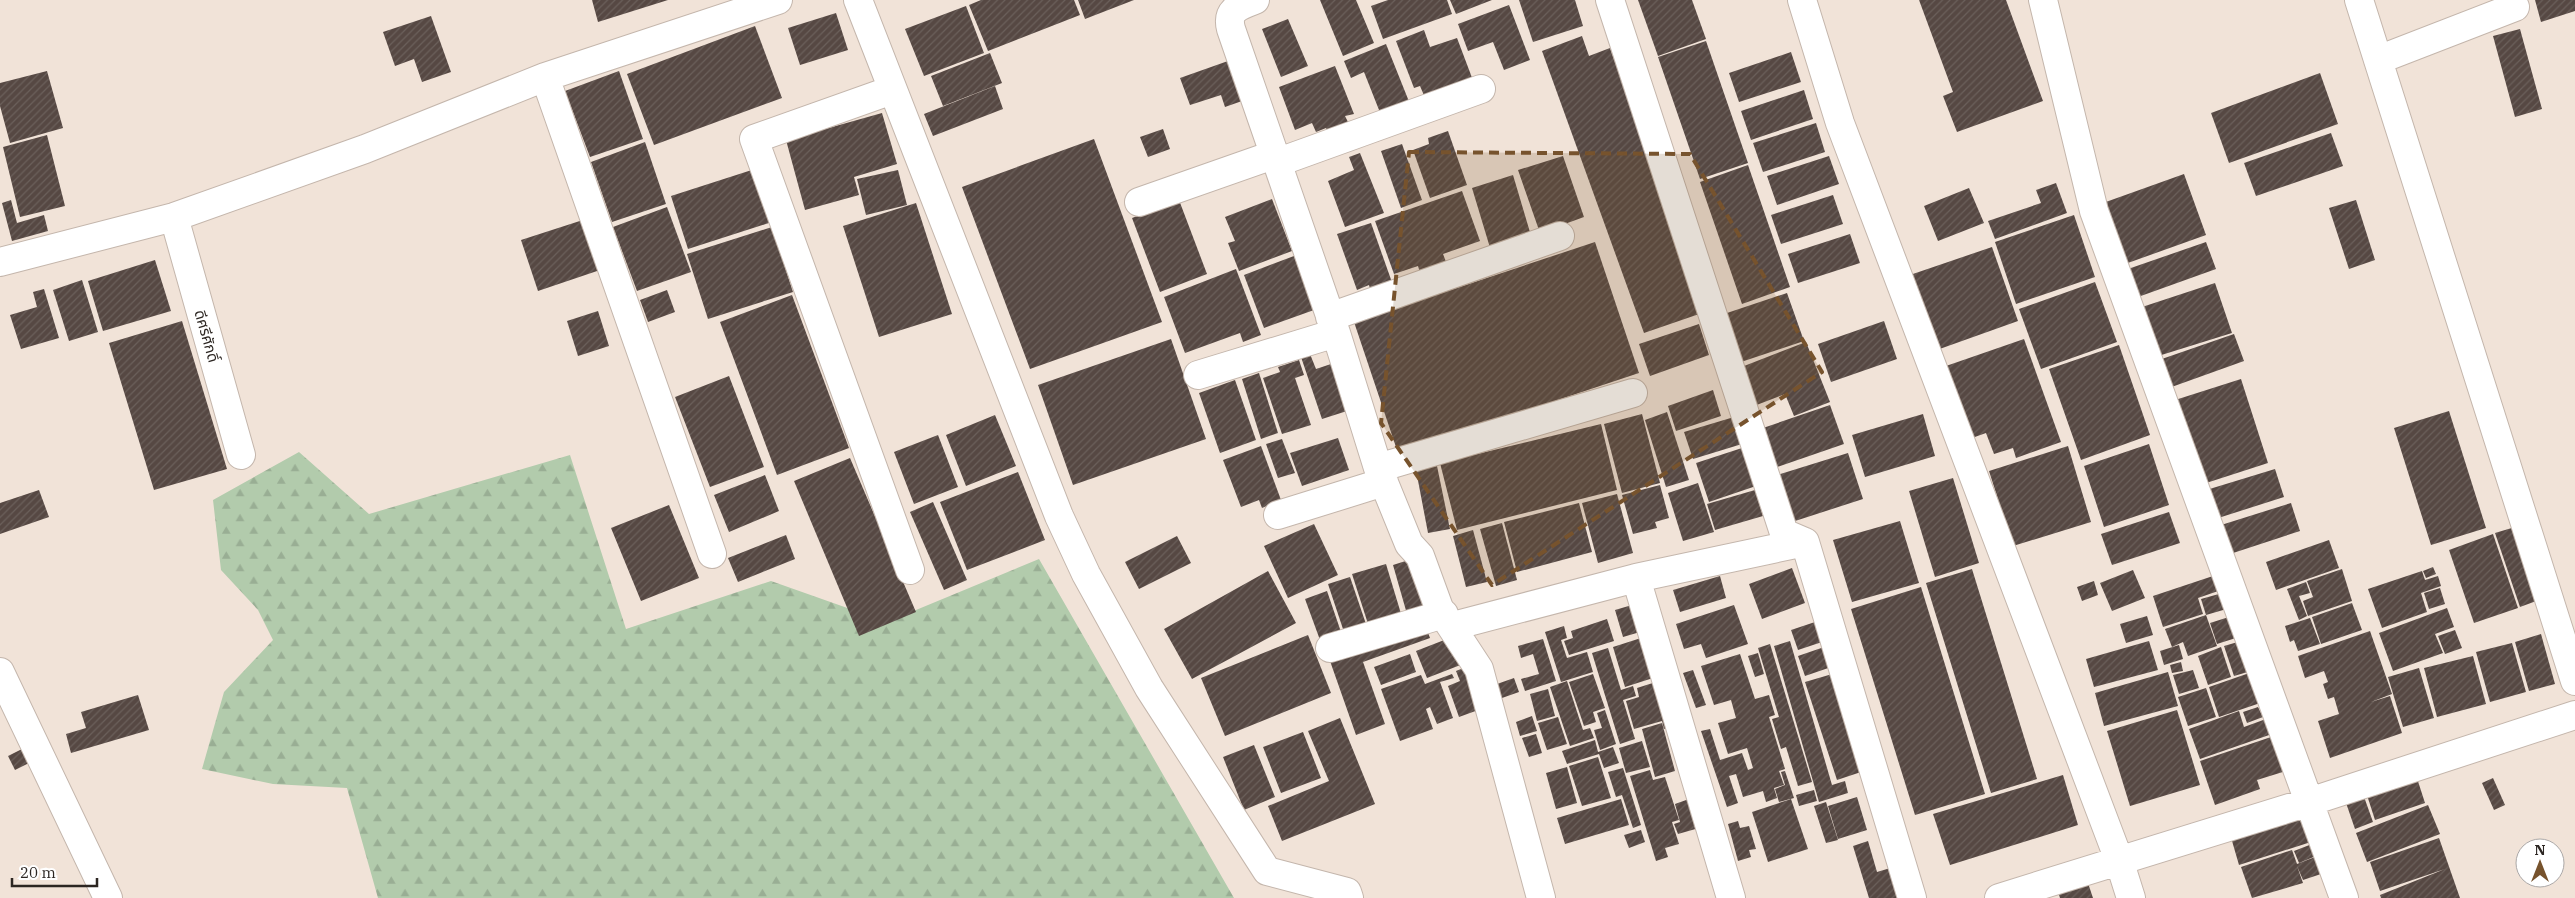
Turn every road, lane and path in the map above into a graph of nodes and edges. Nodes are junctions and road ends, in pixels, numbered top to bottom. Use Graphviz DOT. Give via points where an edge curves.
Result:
graph roads {
  1 [pos="778,0"];
  2 [pos="858,0"];
  3 [pos="1255,0"];
  4 [pos="1610,0"];
  5 [pos="1802,0"];
  6 [pos="2043,0"];
  7 [pos="2359,0"];
  8 [pos="2515,7"];
  9 [pos="2378,60"];
  10 [pos="545,77"];
  11 [pos="1481,89"];
  12 [pos="892,90"];
  13 [pos="1274,159"];
  14 [pos="1139,202"];
  15 [pos="174,217"];
  16 [pos="1560,236"];
  17 [pos="0,262"];
  18 [pos="1333,325"];
  19 [pos="1198,374"];
  20 [pos="1633,393"];
  21 [pos="241,455"];
  22 [pos="1381,475"];
  23 [pos="1278,515"];
  24 [pos="1804,542"];
  25 [pos="712,554"];
  26 [pos="910,570"];
  27 [pos="1636,578"];
  28 [pos="1448,620"];
  29 [pos="1330,648"];
  30 [pos="2575,681"];
  31 [pos="3,686"];
  32 [pos="2575,715"];
  33 [pos="2309,802"];
  34 [pos="2120,860"];
  35 [pos="108,898"];
  36 [pos="1349,898"];
  37 [pos="1541,898"];
  38 [pos="1731,898"];
  39 [pos="1912,898"];
  40 [pos="1999,898"];
  41 [pos="2131,898"];
  42 [pos="2344,898"];
  1 -- 10 [label="street"];
  2 -- 12 [label="street"];
  3 -- 13 [label="street" via="1234,9 1229,22"];
  4 -- 24 [label="street" via="1784,533"];
  5 -- 34 [label="street" via="1840,123"];
  6 -- 33 [label="street" via="2094,211"];
  7 -- 9 [label="street"];
  8 -- 9 [label="street"];
  9 -- 30 [label="street"];
  10 -- 15 [label="street" via="365,148"];
  10 -- 25 [label="street"];
  11 -- 13 [label="street"];
  12 -- 26 [label="street" via="754,139"];
  12 -- 36 [label="street" via="1059,516 1086,574 1148,688 1267,871 1347,892"];
  13 -- 14 [label="street"];
  13 -- 18 [label="street"];
  15 -- 17 [label="street"];
  15 -- 21 [label="street, ดีศรีศักดิ์"];
  16 -- 18 [label="street"];
  18 -- 19 [label="street"];
  18 -- 22 [label="street"];
  20 -- 22 [label="street"];
  22 -- 23 [label="street"];
  22 -- 28 [label="street" via="1409,544 1420,556 1439,608"];
  24 -- 27 [label="street"];
  24 -- 39 [label="street"];
  27 -- 28 [label="street"];
  27 -- 38 [label="street"];
  28 -- 29 [label="street"];
  28 -- 37 [label="street" via="1479,669"];
  31 -- 35 [label="street"];
  32 -- 33 [label="street"];
  33 -- 34 [label="street"];
  33 -- 42 [label="street"];
  34 -- 40 [label="street"];
  34 -- 41 [label="street"];
}
